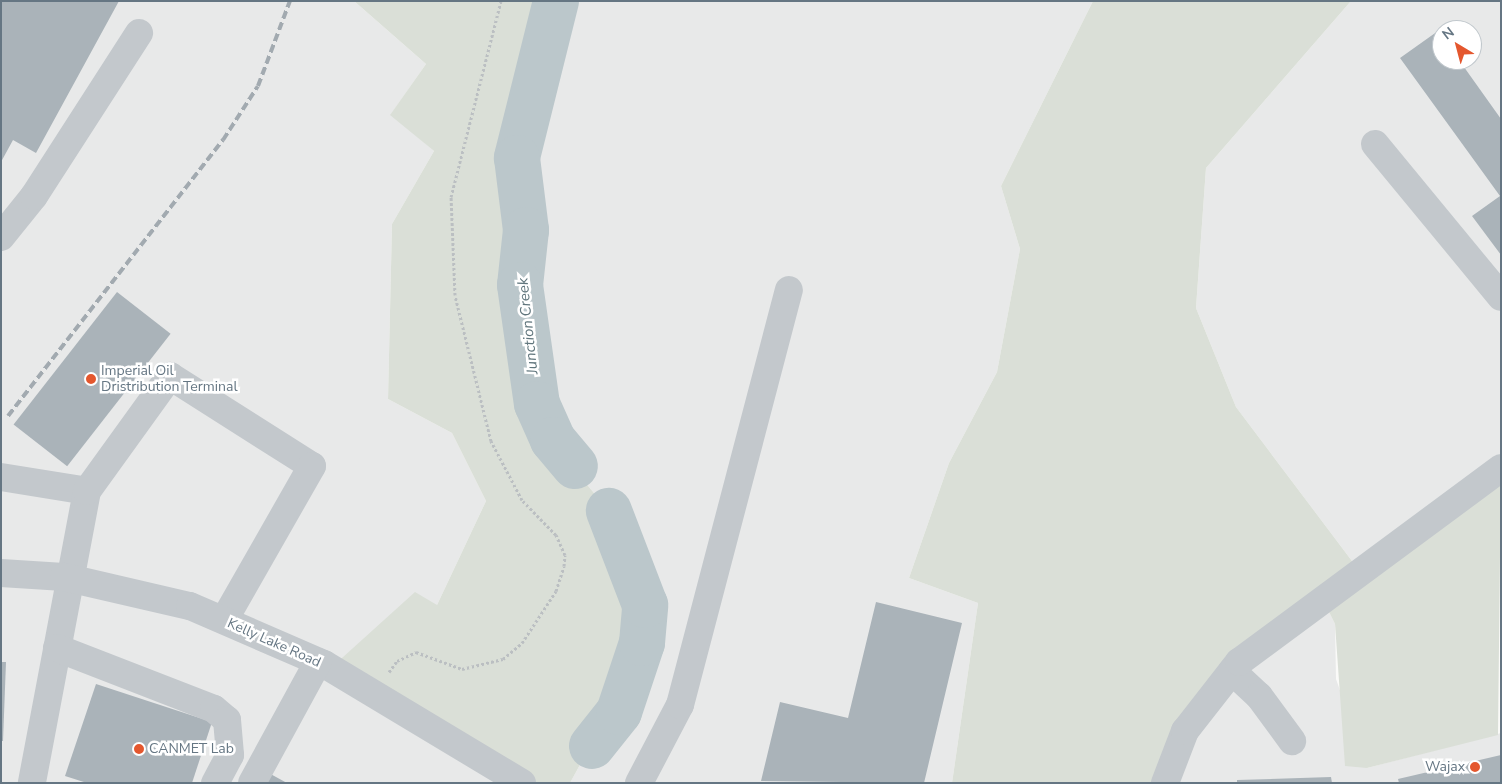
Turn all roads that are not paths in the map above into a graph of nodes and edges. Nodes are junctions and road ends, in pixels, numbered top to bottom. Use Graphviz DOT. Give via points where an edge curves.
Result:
graph roads {
  1 [pos="140,33"];
  2 [pos="1375,144"];
  3 [pos="1,237"];
  4 [pos="790,290"];
  5 [pos="1501,297"];
  6 [pos="1501,468"];
  7 [pos="1,477"];
  8 [pos="87,491"];
  9 [pos="1,573"];
  10 [pos="74,578"];
  11 [pos="224,620"];
  12 [pos="57,648"];
  13 [pos="318,662"];
  14 [pos="1232,671"];
  15 [pos="1292,742"];
  16 [pos="513,778"];
  17 [pos="650,779"];
  18 [pos="32,783"];
  19 [pos="214,783"];
  20 [pos="252,783"];
  21 [pos="1165,783"];
  1 -- 3 [label="street" via="34,196"];
  2 -- 5 [label="street"];
  4 -- 17 [label="street" via="680,704"];
  6 -- 14 [label="street" via="1276,631"];
  7 -- 8 [label="street"];
  8 -- 10 [label="street"];
  8 -- 11 [label="street" via="170,376 312,466"];
  9 -- 10 [label="street, Kelly Lake Road"];
  10 -- 11 [label="street, Kelly Lake Road" via="125,587"];
  10 -- 12 [label="street"];
  11 -- 13 [label="street, Kelly Lake Road"];
  12 -- 18 [label="street"];
  12 -- 19 [label="street" via="214,709 227,720 230,755"];
  13 -- 16 [label="street, Kelly Lake Road"];
  13 -- 20 [label="street"];
  14 -- 15 [label="street" via="1259,696"];
  14 -- 21 [label="street" via="1185,730"];
}
